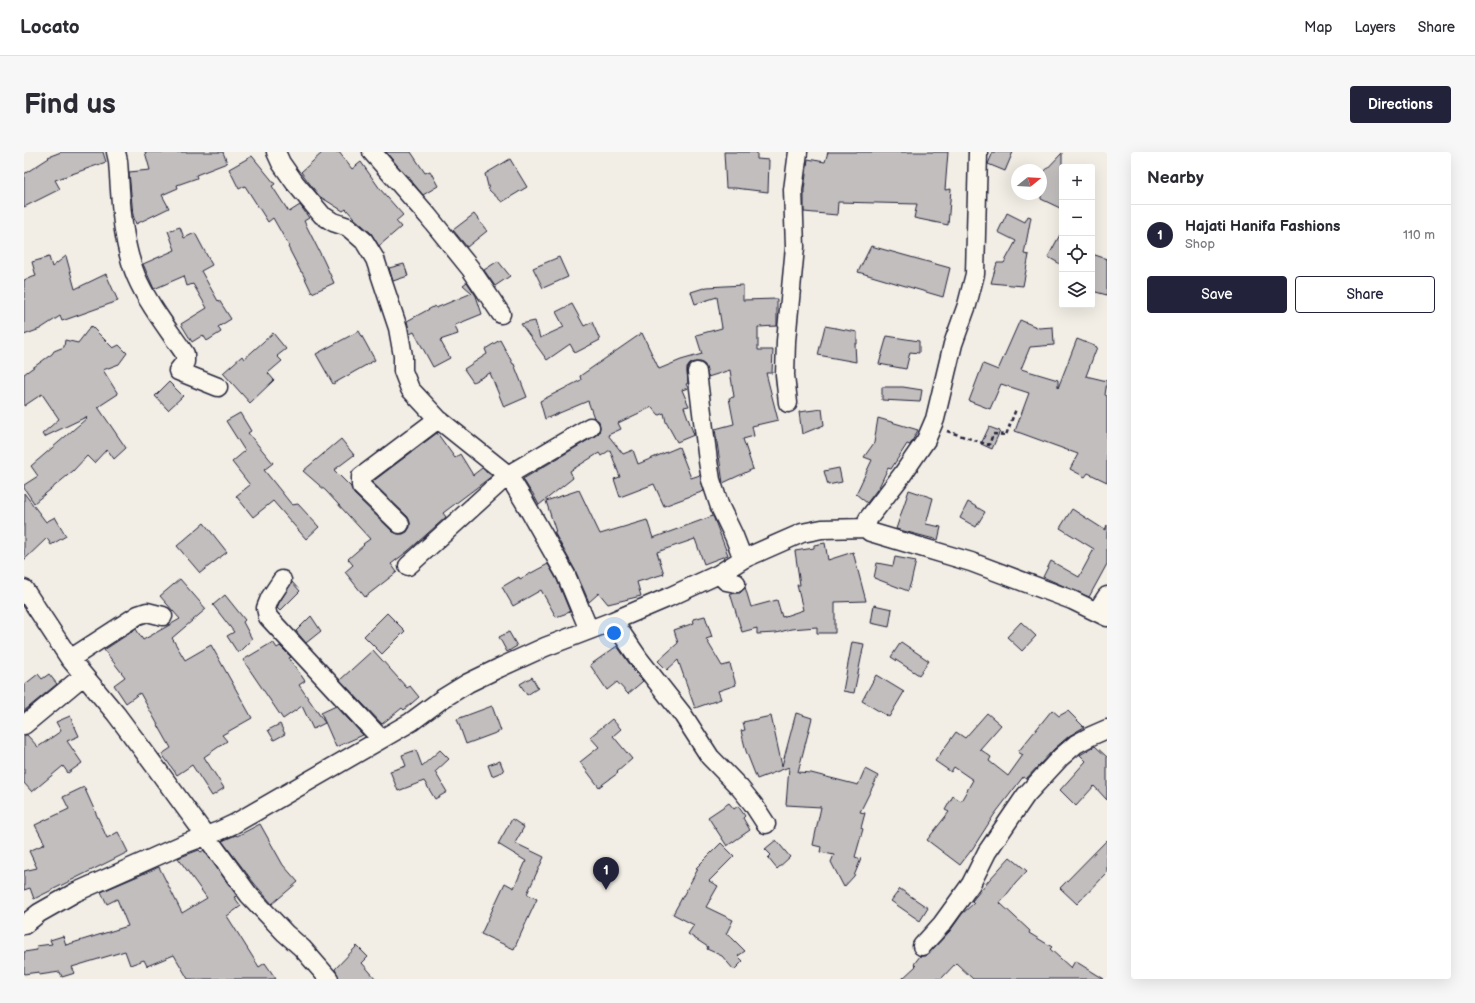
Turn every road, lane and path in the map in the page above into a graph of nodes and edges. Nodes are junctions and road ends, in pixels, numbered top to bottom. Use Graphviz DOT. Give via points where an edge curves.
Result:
graph roads {
  1 [pos="116,152"];
  2 [pos="276,152"];
  3 [pos="372,152"];
  4 [pos="798,152"];
  5 [pos="978,152"];
  6 [pos="501,314"];
  7 [pos="698,372"];
  8 [pos="218,387"];
  9 [pos="788,403"];
  10 [pos="1016,409"];
  11 [pos="438,419"];
  12 [pos="932,426"];
  13 [pos="590,428"];
  14 [pos="508,475"];
  15 [pos="400,524"];
  16 [pos="866,528"];
  17 [pos="743,559"];
  18 [pos="408,566"];
  19 [pos="719,574"];
  20 [pos="282,580"];
  21 [pos="736,583"];
  22 [pos="24,589"];
  23 [pos="1107,596"];
  24 [pos="1102,614"];
  25 [pos="163,616"];
  26 [pos="613,621"];
  27 [pos="589,630"];
  28 [pos="70,659"];
  29 [pos="83,676"];
  30 [pos="24,725"];
  31 [pos="1107,729"];
  32 [pos="381,740"];
  33 [pos="766,824"];
  34 [pos="206,835"];
  35 [pos="24,925"];
  36 [pos="922,946"];
  37 [pos="329,979"];
  1 -- 8 [label="street" via="125,234 136,276 146,296 185,354 185,362 178,371"];
  2 -- 11 [label="street" via="295,183 322,215 348,227 364,241 375,259 398,328 403,371 410,389"];
  3 -- 6 [label="street" via="470,268"];
  4 -- 9 [label="street" via="793,190 795,247 786,341 785,375"];
  5 -- 12 [label="street" via="975,274 953,344"];
  7 -- 17 [label="street" via="711,480"];
  10 -- 12 [label="path" via="1006,435 993,434 989,445"];
  11 -- 14 [label="street"];
  11 -- 15 [label="street" via="361,477 361,486"];
  12 -- 16 [label="street" via="926,440 902,475 868,519"];
  13 -- 14 [label="street"];
  14 -- 18 [label="street"];
  14 -- 27 [label="street" via="566,575"];
  16 -- 17 [label="street" via="822,529 802,533"];
  16 -- 24 [label="street" via="870,532 970,562 1072,600"];
  17 -- 19 [label="street"];
  19 -- 21 [label="street" via="726,580"];
  19 -- 26 [label="street"];
  20 -- 32 [label="street" via="266,608 268,617"];
  22 -- 28 [label="street"];
  23 -- 24 [label="street"];
  25 -- 28 [label="street" via="147,612 138,615"];
  26 -- 27 [label="street"];
  26 -- 33 [label="street" via="683,715 710,757 740,788"];
  27 -- 32 [label="street" via="545,647 468,684"];
  28 -- 29 [label="street"];
  29 -- 30 [label="street"];
  29 -- 34 [label="street" via="120,720"];
  31 -- 36 [label="street" via="1076,744 1026,795 987,852 970,884 942,924"];
  32 -- 34 [label="street" via="234,824"];
  34 -- 35 [label="street" via="76,892"];
  34 -- 37 [label="street" via="249,895"];
}
